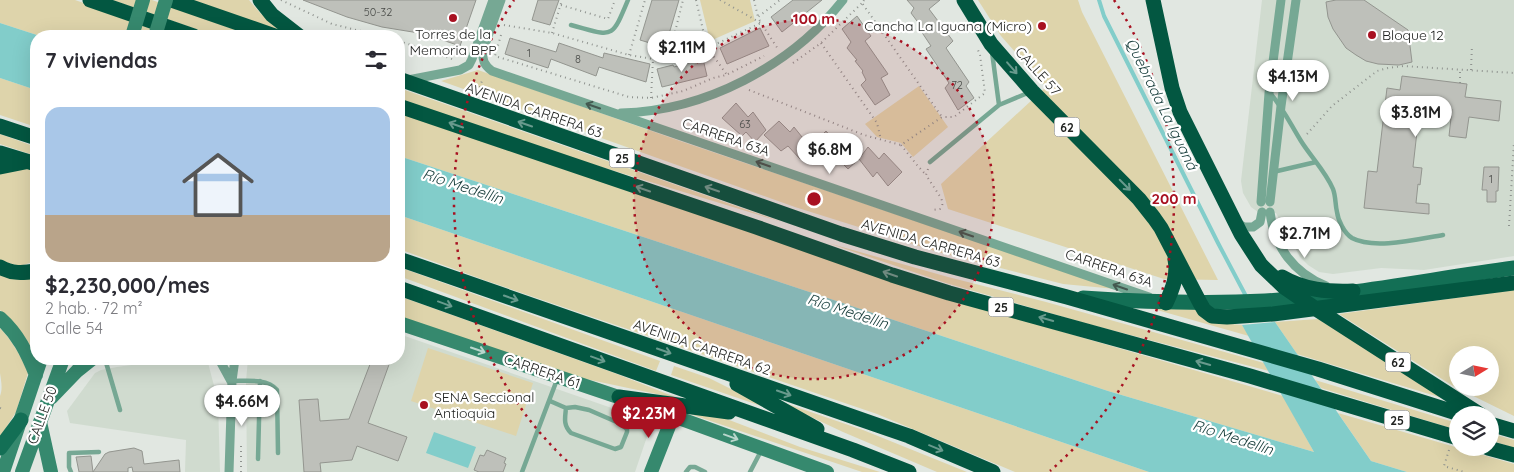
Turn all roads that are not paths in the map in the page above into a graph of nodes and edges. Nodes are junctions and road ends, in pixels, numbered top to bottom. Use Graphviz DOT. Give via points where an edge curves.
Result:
graph roads {
  1 [pos="90,0"];
  2 [pos="143,0"];
  3 [pos="166,0"];
  4 [pos="171,0"];
  5 [pos="260,0"];
  6 [pos="493,0"];
  7 [pos="500,0"];
  8 [pos="628,0"];
  9 [pos="843,0"];
  10 [pos="964,0"];
  11 [pos="1154,0"];
  12 [pos="1280,0"];
  13 [pos="1296,0"];
  14 [pos="571,25"];
  15 [pos="134,30"];
  16 [pos="157,30"];
  17 [pos="177,30"];
  18 [pos="258,30"];
  19 [pos="291,30"];
  20 [pos="991,44"];
  21 [pos="405,79"];
  22 [pos="405,81"];
  23 [pos="1032,91"];
  24 [pos="1269,92"];
  25 [pos="999,105"];
  26 [pos="1281,106"];
  27 [pos="405,108"];
  28 [pos="614,113"];
  29 [pos="0,126"];
  30 [pos="30,136"];
  31 [pos="0,153"];
  32 [pos="30,162"];
  33 [pos="930,162"];
  34 [pos="1316,162"];
  35 [pos="30,163"];
  36 [pos="0,167"];
  37 [pos="1273,172"];
  38 [pos="1234,220"];
  39 [pos="756,227"];
  40 [pos="841,234"];
  41 [pos="1442,235"];
  42 [pos="1173,250"];
  43 [pos="405,261"];
  44 [pos="1262,265"];
  45 [pos="0,267"];
  46 [pos="1514,268"];
  47 [pos="30,272"];
  48 [pos="1514,283"];
  49 [pos="405,290"];
  50 [pos="1353,291"];
  51 [pos="1067,297"];
  52 [pos="1299,298"];
  53 [pos="1166,303"];
  54 [pos="1200,303"];
  55 [pos="1270,307"];
  56 [pos="1316,309"];
  57 [pos="0,318"];
  58 [pos="405,325"];
  59 [pos="30,361"];
  60 [pos="32,365"];
  61 [pos="39,365"];
  62 [pos="61,365"];
  63 [pos="84,365"];
  64 [pos="107,365"];
  65 [pos="223,365"];
  66 [pos="234,365"];
  67 [pos="704,365"];
  68 [pos="36,375"];
  69 [pos="558,377"];
  70 [pos="232,381"];
  71 [pos="260,381"];
  72 [pos="619,397"];
  73 [pos="550,401"];
  74 [pos="47,402"];
  75 [pos="1467,406"];
  76 [pos="566,408"];
  77 [pos="120,410"];
  78 [pos="1449,411"];
  79 [pos="673,416"];
  80 [pos="759,416"];
  81 [pos="21,420"];
  82 [pos="40,422"];
  83 [pos="1449,440"];
  84 [pos="0,448"];
  85 [pos="762,449"];
  86 [pos="853,450"];
  87 [pos="1499,451"];
  88 [pos="99,452"];
  89 [pos="278,452"];
  90 [pos="1514,455"];
  91 [pos="258,459"];
  92 [pos="3,472"];
  93 [pos="22,472"];
  94 [pos="51,472"];
  95 [pos="71,472"];
  96 [pos="229,472"];
  97 [pos="522,472"];
  98 [pos="651,472"];
  99 [pos="686,472"];
  100 [pos="705,472"];
  101 [pos="750,472"];
  102 [pos="827,472"];
  103 [pos="909,472"];
  104 [pos="993,472"];
  1 -- 17 [label="highway"];
  2 -- 15 [label="street, bridge"];
  3 -- 16 [label="street, bridge"];
  4 -- 18 [label="highway"];
  5 -- 19 [label="highway" via="272,15"];
  6 -- 21 [label="street" via="469,65 460,70"];
  28 -- 7 [label="street, CARRERA 63A, one-way" via="488,68 483,63 483,50"];
  8 -- 14 [label="lane" via="611,32 604,34"];
  9 -- 28 [label="street" via="788,54 722,91 680,105"];
  10 -- 20 [label="highway, CALLE 57 / 62"];
  11 -- 38 [label="highway, 62" via="1175,100"];
  12 -- 24 [label="street"];
  13 -- 26 [label="street"];
  20 -- 23 [label="highway, CALLE 57 / 62, one-way"];
  20 -- 25 [label="lane"];
  40 -- 22 [label="highway, AVENIDA CARRERA 63 / 25, one-way"];
  23 -- 25 [label="lane"];
  23 -- 42 [label="highway, CALLE 57 / 62, one-way" via="1147,208"];
  24 -- 26 [label="lane"];
  24 -- 37 [label="street" via="1266,202"];
  25 -- 33 [label="lane"];
  26 -- 34 [label="lane"];
  26 -- 37 [label="street"];
  39 -- 27 [label="highway, 25, one-way"];
  53 -- 28 [label="street, CARRERA 63A, one-way"];
  29 -- 30 [label="highway"];
  31 -- 32 [label="highway"];
  34 -- 37 [label="lane"];
  34 -- 41 [label="lane" via="1332,187 1336,211 1350,237 1378,244"];
  35 -- 36 [label="highway"];
  38 -- 44 [label="highway, 62"];
  38 -- 50 [label="street" via="1244,227 1253,227 1266,212 1277,240 1300,271 1327,287"];
  39 -- 40 [label="highway"];
  83 -- 39 [label="highway, 25, one-way" via="1250,376 911,281"];
  40 -- 51 [label="highway, AVENIDA CARRERA 63 / 25"];
  42 -- 53 [label="highway" via="1176,276"];
  42 -- 54 [label="highway, CALLE 57 / 62"];
  43 -- 67 [label="highway, AVENIDA CARRERA 62, one-way"];
  44 -- 50 [label="highway" via="1298,285 1334,292"];
  44 -- 52 [label="highway, 62"];
  45 -- 47 [label="highway" via="7,271"];
  46 -- 50 [label="main road"];
  48 -- 56 [label="highway"];
  49 -- 80 [label="highway, one-way"];
  50 -- 52 [label="main road"];
  51 -- 53 [label="main road"];
  51 -- 78 [label="highway, AVENIDA CARRERA 63 / 25" via="1318,369"];
  52 -- 55 [label="main road"];
  52 -- 56 [label="highway, 62"];
  53 -- 54 [label="main road"];
  54 -- 55 [label="highway, 62" via="1212,316 1226,310"];
  55 -- 56 [label="highway, 62"];
  56 -- 75 [label="highway, 62"];
  57 -- 59 [label="street" via="24,347"];
  58 -- 69 [label="street, CARRERA 61, one-way"];
  60 -- 68 [label="street"];
  61 -- 68 [label="street, CALLE 50"];
  62 -- 74 [label="street, CALLE 50"];
  63 -- 74 [label="street"];
  64 -- 77 [label="lane"];
  65 -- 70 [label="street"];
  66 -- 70 [label="street"];
  67 -- 86 [label="highway"];
  67 -- 104 [label="highway, AVENIDA CARRERA 62, one-way" via="909,436"];
  68 -- 81 [label="street, CALLE 50"];
  69 -- 72 [label="street, CARRERA 61"];
  69 -- 73 [label="lane"];
  70 -- 71 [label="lane"];
  70 -- 96 [label="street"];
  71 -- 89 [label="lane" via="277,390"];
  71 -- 91 [label="lane"];
  72 -- 79 [label="street, CARRERA 61"];
  72 -- 80 [label="highway"];
  73 -- 76 [label="lane"];
  73 -- 97 [label="lane"];
  74 -- 82 [label="street, CALLE 50"];
  76 -- 76 [label="lane" via="564,423 571,433 615,449 621,447 627,429 619,423 589,410"];
  79 -- 85 [label="street, CARRERA 61, one-way"];
  79 -- 98 [label="street"];
  80 -- 86 [label="highway"];
  81 -- 84 [label="main road"];
  81 -- 92 [label="street, CALLE 50"];
  82 -- 93 [label="street, CALLE 50"];
  82 -- 94 [label="street"];
  85 -- 101 [label="lane"];
  85 -- 102 [label="street, CARRERA 61"];
  86 -- 103 [label="highway"];
  87 -- 90 [label="highway"];
  88 -- 95 [label="lane" via="69,452"];
  99 -- 100 [label="lane" via="695,467"];
}
